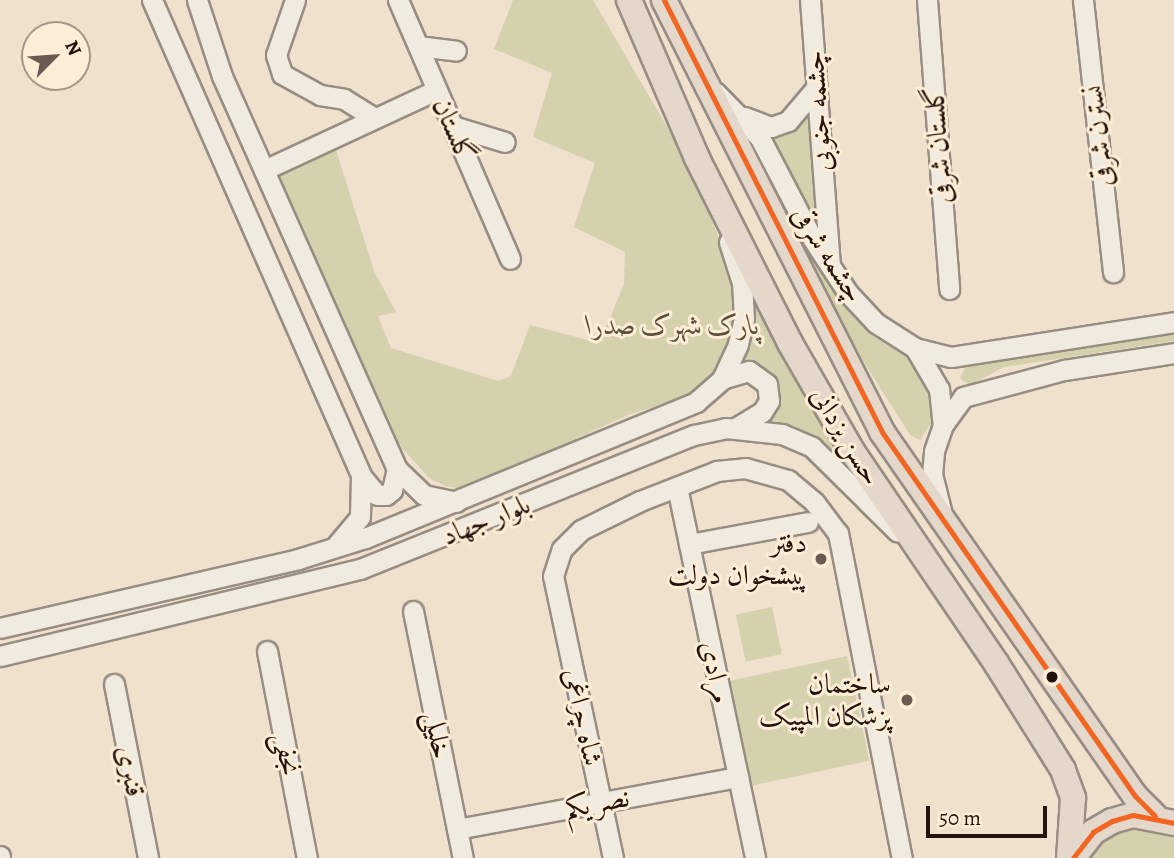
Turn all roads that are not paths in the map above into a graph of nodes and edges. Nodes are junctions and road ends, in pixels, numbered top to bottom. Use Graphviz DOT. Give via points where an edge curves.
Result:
graph roads {
  1 [pos="152,0"];
  2 [pos="197,0"];
  3 [pos="295,0"];
  4 [pos="398,0"];
  5 [pos="629,0"];
  6 [pos="664,0"];
  7 [pos="810,0"];
  8 [pos="927,0"];
  9 [pos="1083,0"];
  10 [pos="418,46"];
  11 [pos="456,51"];
  12 [pos="698,72"];
  13 [pos="816,88"];
  14 [pos="436,90"];
  15 [pos="742,116"];
  16 [pos="375,118"];
  17 [pos="453,126"];
  18 [pos="505,142"];
  19 [pos="697,158"];
  20 [pos="264,170"];
  21 [pos="510,259"];
  22 [pos="830,264"];
  23 [pos="1113,272"];
  24 [pos="949,289"];
  25 [pos="1174,322"];
  26 [pos="915,348"];
  27 [pos="1174,353"];
  28 [pos="951,357"];
  29 [pos="722,379"];
  30 [pos="963,397"];
  31 [pos="943,425"];
  32 [pos="737,426"];
  33 [pos="397,468"];
  34 [pos="361,475"];
  35 [pos="677,487"];
  36 [pos="457,502"];
  37 [pos="943,517"];
  38 [pos="808,522"];
  39 [pos="689,544"];
  40 [pos="330,549"];
  41 [pos="925,559"];
  42 [pos="414,611"];
  43 [pos="0,628"];
  44 [pos="267,651"];
  45 [pos="0,656"];
  46 [pos="114,684"];
  47 [pos="738,777"];
  48 [pos="601,802"];
  49 [pos="1165,820"];
  50 [pos="457,829"];
  51 [pos="148,858"];
  52 [pos="307,858"];
  53 [pos="463,858"];
  54 [pos="613,858"];
  55 [pos="755,858"];
  56 [pos="902,858"];
  57 [pos="1071,858"];
  1 -- 34 [label="street"];
  2 -- 20 [label="street" via="210,46"];
  3 -- 16 [label="street" via="275,55 282,74 320,95 344,99"];
  4 -- 10 [label="street, گلستان"];
  5 -- 19 [label="main road, حسن یزدانی"];
  6 -- 12 [label="main road, حسن یزدانی"];
  7 -- 13 [label="street, چشمه جنوبی"];
  8 -- 24 [label="street, گلستان شرقی"];
  9 -- 23 [label="street, نسترن شرقی"];
  10 -- 11 [label="street"];
  10 -- 14 [label="street, گلستان"];
  12 -- 15 [label="street, چشمه شرقی" via="725,104"];
  12 -- 37 [label="main road, حسن یزدانی" via="882,432"];
  13 -- 15 [label="street" via="788,121 771,127"];
  13 -- 22 [label="street, چشمه جنوبی"];
  14 -- 16 [label="street"];
  14 -- 17 [label="street, گلستان"];
  15 -- 22 [label="street, چشمه شرقی" via="760,138"];
  16 -- 20 [label="street"];
  17 -- 18 [label="street"];
  17 -- 21 [label="street, گلستان"];
  19 -- 29 [label="street, بلوار جهاد" via="736,259 744,296 738,344"];
  19 -- 41 [label="main road, حسن یزدانی" via="790,342 852,451"];
  20 -- 33 [label="street"];
  22 -- 26 [label="street, چشمه شرقی" via="876,323"];
  25 -- 28 [label="street, چشمه شرقی"];
  26 -- 28 [label="street, چشمه شرقی"];
  26 -- 31 [label="street" via="939,388"];
  27 -- 30 [label="street" via="1064,370"];
  28 -- 30 [label="street" via="943,363 942,377 950,390"];
  29 -- 32 [label="street" via="749,371 766,384 769,401 762,412"];
  29 -- 36 [label="street, بلوار جهاد" via="705,397 682,409"];
  30 -- 31 [label="street"];
  31 -- 37 [label="street" via="932,475"];
  32 -- 41 [label="street, بلوار جهاد" via="782,434 812,447"];
  32 -- 45 [label="street, بلوار جهاد" via="694,435 360,569"];
  33 -- 34 [label="street" via="392,490 386,495 377,495"];
  33 -- 36 [label="street" via="424,495"];
  34 -- 40 [label="street" via="360,517 347,538"];
  35 -- 39 [label="street, مرادی"];
  35 -- 48 [label="street, شاه چراغی" via="581,530 562,549 553,576"];
  35 -- 56 [label="street" via="717,471 745,468 769,473 788,480 815,503 838,533"];
  36 -- 40 [label="street, بلوار جهاد"];
  37 -- 49 [label="main road, حسن یزدانی" via="1135,796"];
  38 -- 39 [label="street"];
  39 -- 47 [label="street, مرادی"];
  40 -- 43 [label="street, بلوار جهاد"];
  41 -- 57 [label="main road, حسن یزدانی" via="1063,770 1073,798"];
  42 -- 50 [label="street, خلیلی"];
  44 -- 52 [label="street, نجفی"];
  46 -- 51 [label="street, قنبری"];
  47 -- 48 [label="street, نصر یکم"];
  47 -- 55 [label="street, مرادی"];
  48 -- 50 [label="street, نصر یکم"];
  48 -- 54 [label="street, شاه چراغی"];
  49 -- 57 [label="main road" via="1112,821 1093,832"];
  50 -- 53 [label="street, خلیلی"];
}
